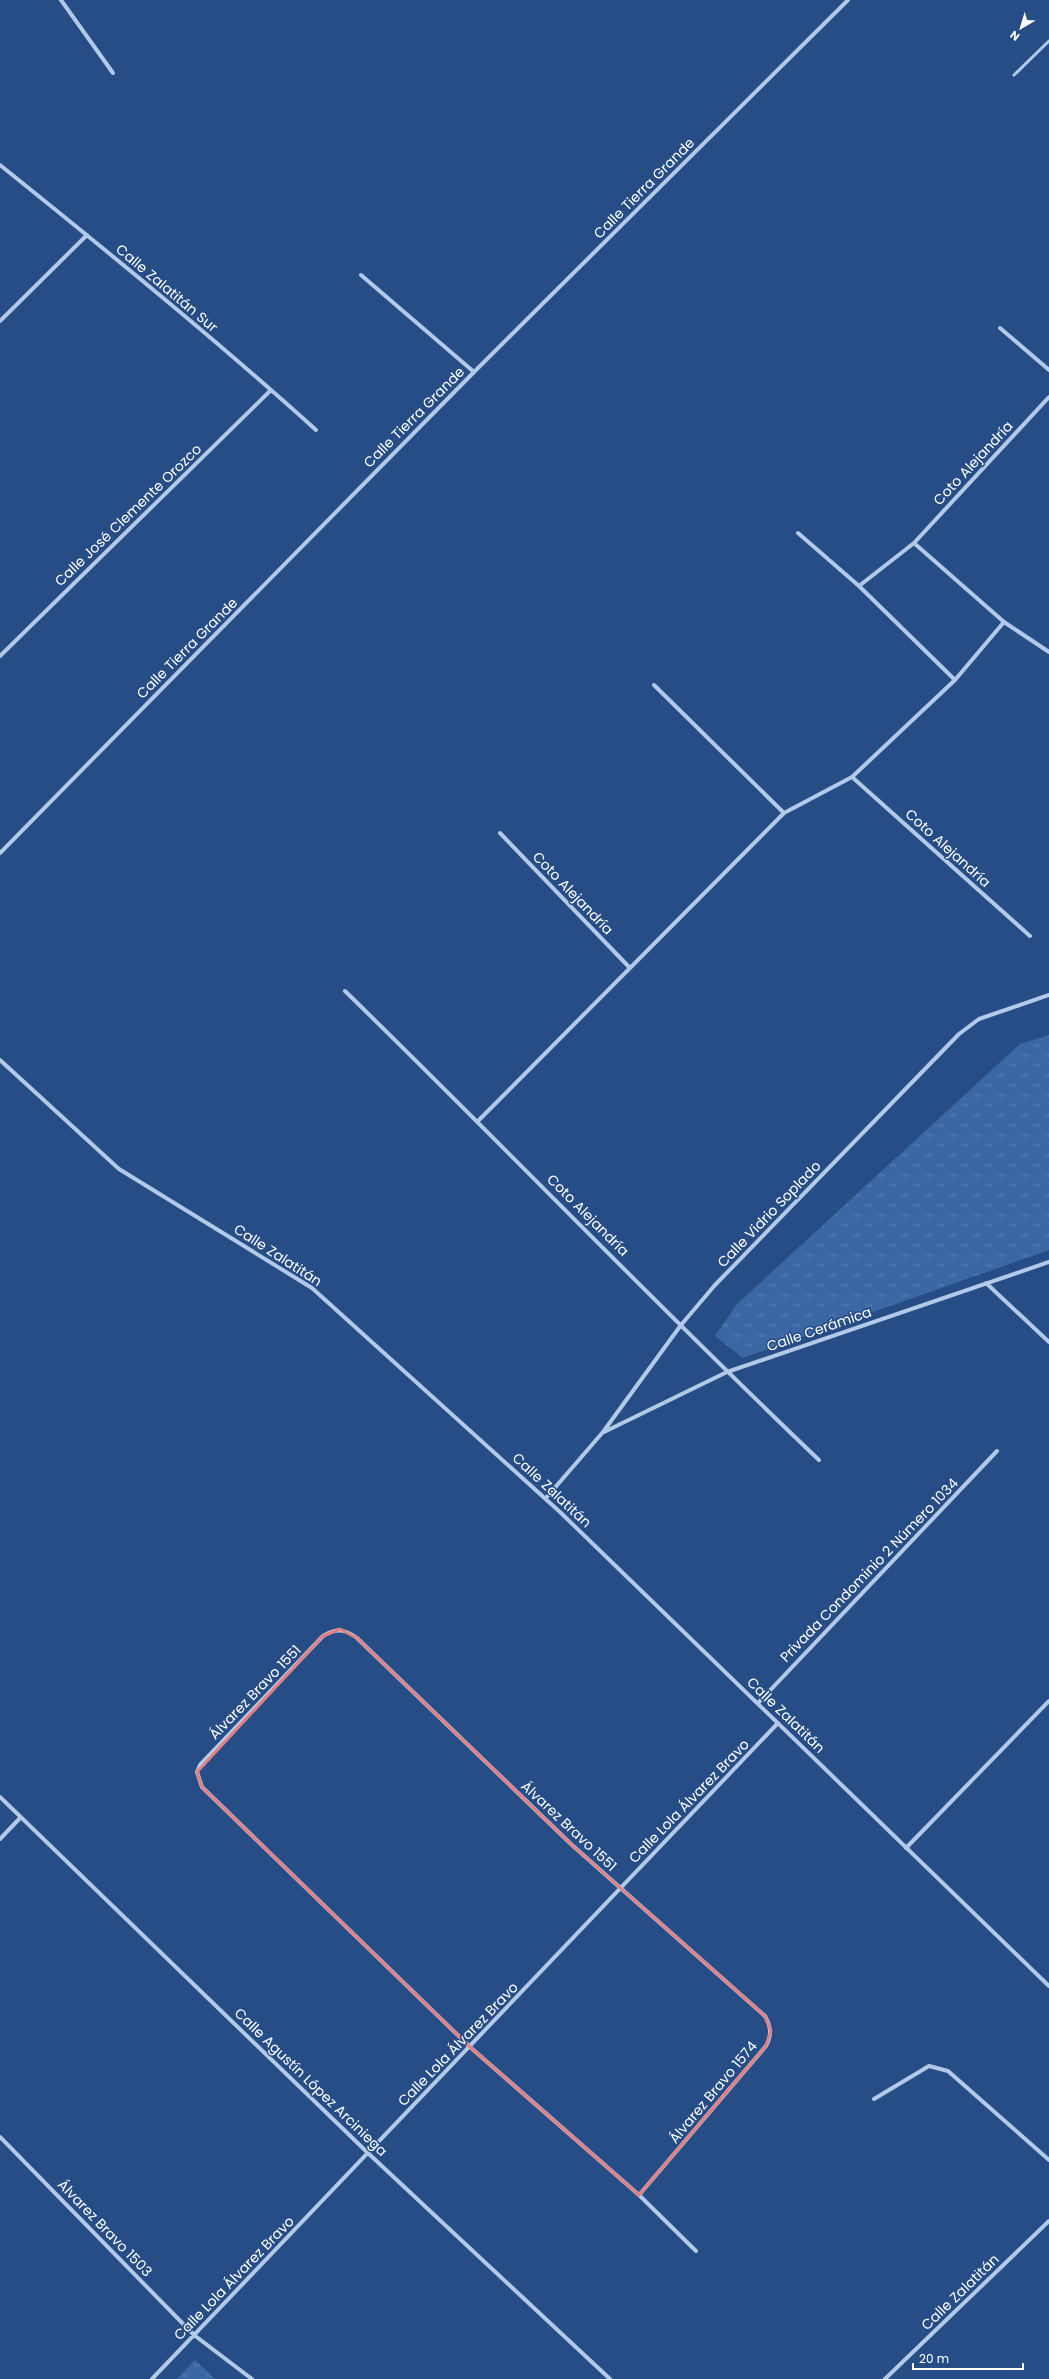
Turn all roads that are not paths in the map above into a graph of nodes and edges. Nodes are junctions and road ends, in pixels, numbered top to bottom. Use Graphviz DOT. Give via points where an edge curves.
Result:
graph roads {
  1 [pos="61,0"];
  2 [pos="848,0"];
  3 [pos="1049,41"];
  4 [pos="113,73"];
  5 [pos="1014,75"];
  6 [pos="0,165"];
  7 [pos="87,235"];
  8 [pos="361,275"];
  9 [pos="0,321"];
  10 [pos="1000,328"];
  11 [pos="1049,370"];
  12 [pos="474,372"];
  13 [pos="271,390"];
  14 [pos="1049,397"];
  15 [pos="316,430"];
  16 [pos="798,533"];
  17 [pos="914,543"];
  18 [pos="859,586"];
  19 [pos="1004,622"];
  20 [pos="1049,652"];
  21 [pos="0,656"];
  22 [pos="955,680"];
  23 [pos="654,685"];
  24 [pos="852,777"];
  25 [pos="784,814"];
  26 [pos="500,833"];
  27 [pos="0,853"];
  28 [pos="1030,936"];
  29 [pos="630,968"];
  30 [pos="345,991"];
  31 [pos="1049,995"];
  32 [pos="0,1060"];
  33 [pos="478,1121"];
  34 [pos="1049,1262"];
  35 [pos="986,1283"];
  36 [pos="681,1325"];
  37 [pos="1049,1342"];
  38 [pos="727,1372"];
  39 [pos="603,1432"];
  40 [pos="996,1451"];
  41 [pos="819,1460"];
  42 [pos="546,1498"];
  43 [pos="1049,1702"];
  44 [pos="758,1703"];
  45 [pos="778,1723"];
  46 [pos="0,1797"];
  47 [pos="21,1817"];
  48 [pos="0,1839"];
  49 [pos="906,1848"];
  50 [pos="620,1889"];
  51 [pos="1049,1986"];
  52 [pos="470,2047"];
  53 [pos="874,2099"];
  54 [pos="0,2137"];
  55 [pos="369,2154"];
  56 [pos="1049,2160"];
  57 [pos="639,2195"];
  58 [pos="1049,2221"];
  59 [pos="696,2251"];
  60 [pos="194,2335"];
  61 [pos="152,2379"];
  62 [pos="252,2379"];
  63 [pos="610,2379"];
  64 [pos="885,2379"];
  1 -- 4 [label="street"];
  2 -- 12 [label="street, Calle Tierra Grande"];
  3 -- 5 [label="lane"];
  6 -- 7 [label="street, Calle Zalatitán Sur"];
  7 -- 9 [label="street"];
  7 -- 13 [label="street, Calle Zalatitán Sur"];
  8 -- 12 [label="street"];
  10 -- 11 [label="street"];
  12 -- 27 [label="street, Calle Tierra Grande"];
  13 -- 15 [label="street, Calle Zalatitán Sur"];
  13 -- 21 [label="street, Calle José Clemente Orozco"];
  14 -- 17 [label="street, Coto Alejandría"];
  16 -- 18 [label="street"];
  17 -- 18 [label="street, Coto Alejandría"];
  17 -- 19 [label="street"];
  18 -- 22 [label="street"];
  19 -- 20 [label="street"];
  19 -- 22 [label="street"];
  22 -- 24 [label="street"];
  23 -- 25 [label="street"];
  24 -- 25 [label="street"];
  24 -- 28 [label="street, Coto Alejandría"];
  25 -- 29 [label="street"];
  26 -- 29 [label="street, Coto Alejandría"];
  29 -- 33 [label="street"];
  30 -- 33 [label="street, Coto Alejandría"];
  31 -- 36 [label="street, Calle Vidrio Soplado" via="978,1019 959,1034 715,1285"];
  32 -- 42 [label="street, Calle Zalatitán" via="119,1169 312,1288"];
  33 -- 36 [label="street, Coto Alejandría"];
  34 -- 35 [label="street, Calle Cerámica"];
  35 -- 37 [label="street"];
  35 -- 38 [label="street, Calle Cerámica"];
  36 -- 38 [label="street, Coto Alejandría"];
  36 -- 39 [label="street, Calle Vidrio Soplado"];
  38 -- 39 [label="street, Calle Cerámica"];
  38 -- 41 [label="street, Coto Alejandría"];
  39 -- 42 [label="street, Calle Vidrio Soplado"];
  40 -- 44 [label="street, Privada Condominio 2 Número 1034"];
  42 -- 44 [label="street, Calle Zalatitán"];
  43 -- 49 [label="street"];
  44 -- 45 [label="street, Calle Zalatitán"];
  45 -- 49 [label="street, Calle Zalatitán"];
  45 -- 50 [label="street, Calle Lola Álvarez Bravo"];
  46 -- 47 [label="street, Calle Agustín López Arciniega"];
  47 -- 48 [label="street"];
  47 -- 55 [label="street, Calle Agustín López Arciniega"];
  49 -- 51 [label="street, Calle Zalatitán"];
  50 -- 52 [label="street, Calle Lola Álvarez Bravo"];
  50 -- 52 [label="street, Álvarez Bravo 1551" via="357,1638 340,1629 324,1636 200,1765 197,1772 202,1787"];
  50 -- 57 [label="street, Álvarez Bravo 1574" via="765,2016 771,2031 766,2046"];
  52 -- 55 [label="street, Calle Lola Álvarez Bravo"];
  52 -- 57 [label="street"];
  53 -- 56 [label="street" via="929,2066 948,2071"];
  54 -- 60 [label="street, Álvarez Bravo 1503"];
  55 -- 60 [label="street, Calle Lola Álvarez Bravo"];
  55 -- 63 [label="street, Calle Agustín López Arciniega"];
  57 -- 59 [label="street"];
  58 -- 64 [label="street, Calle Zalatitán"];
  60 -- 61 [label="street, Calle Lola Álvarez Bravo"];
  60 -- 62 [label="street, Álvarez Bravo 1503"];
}
